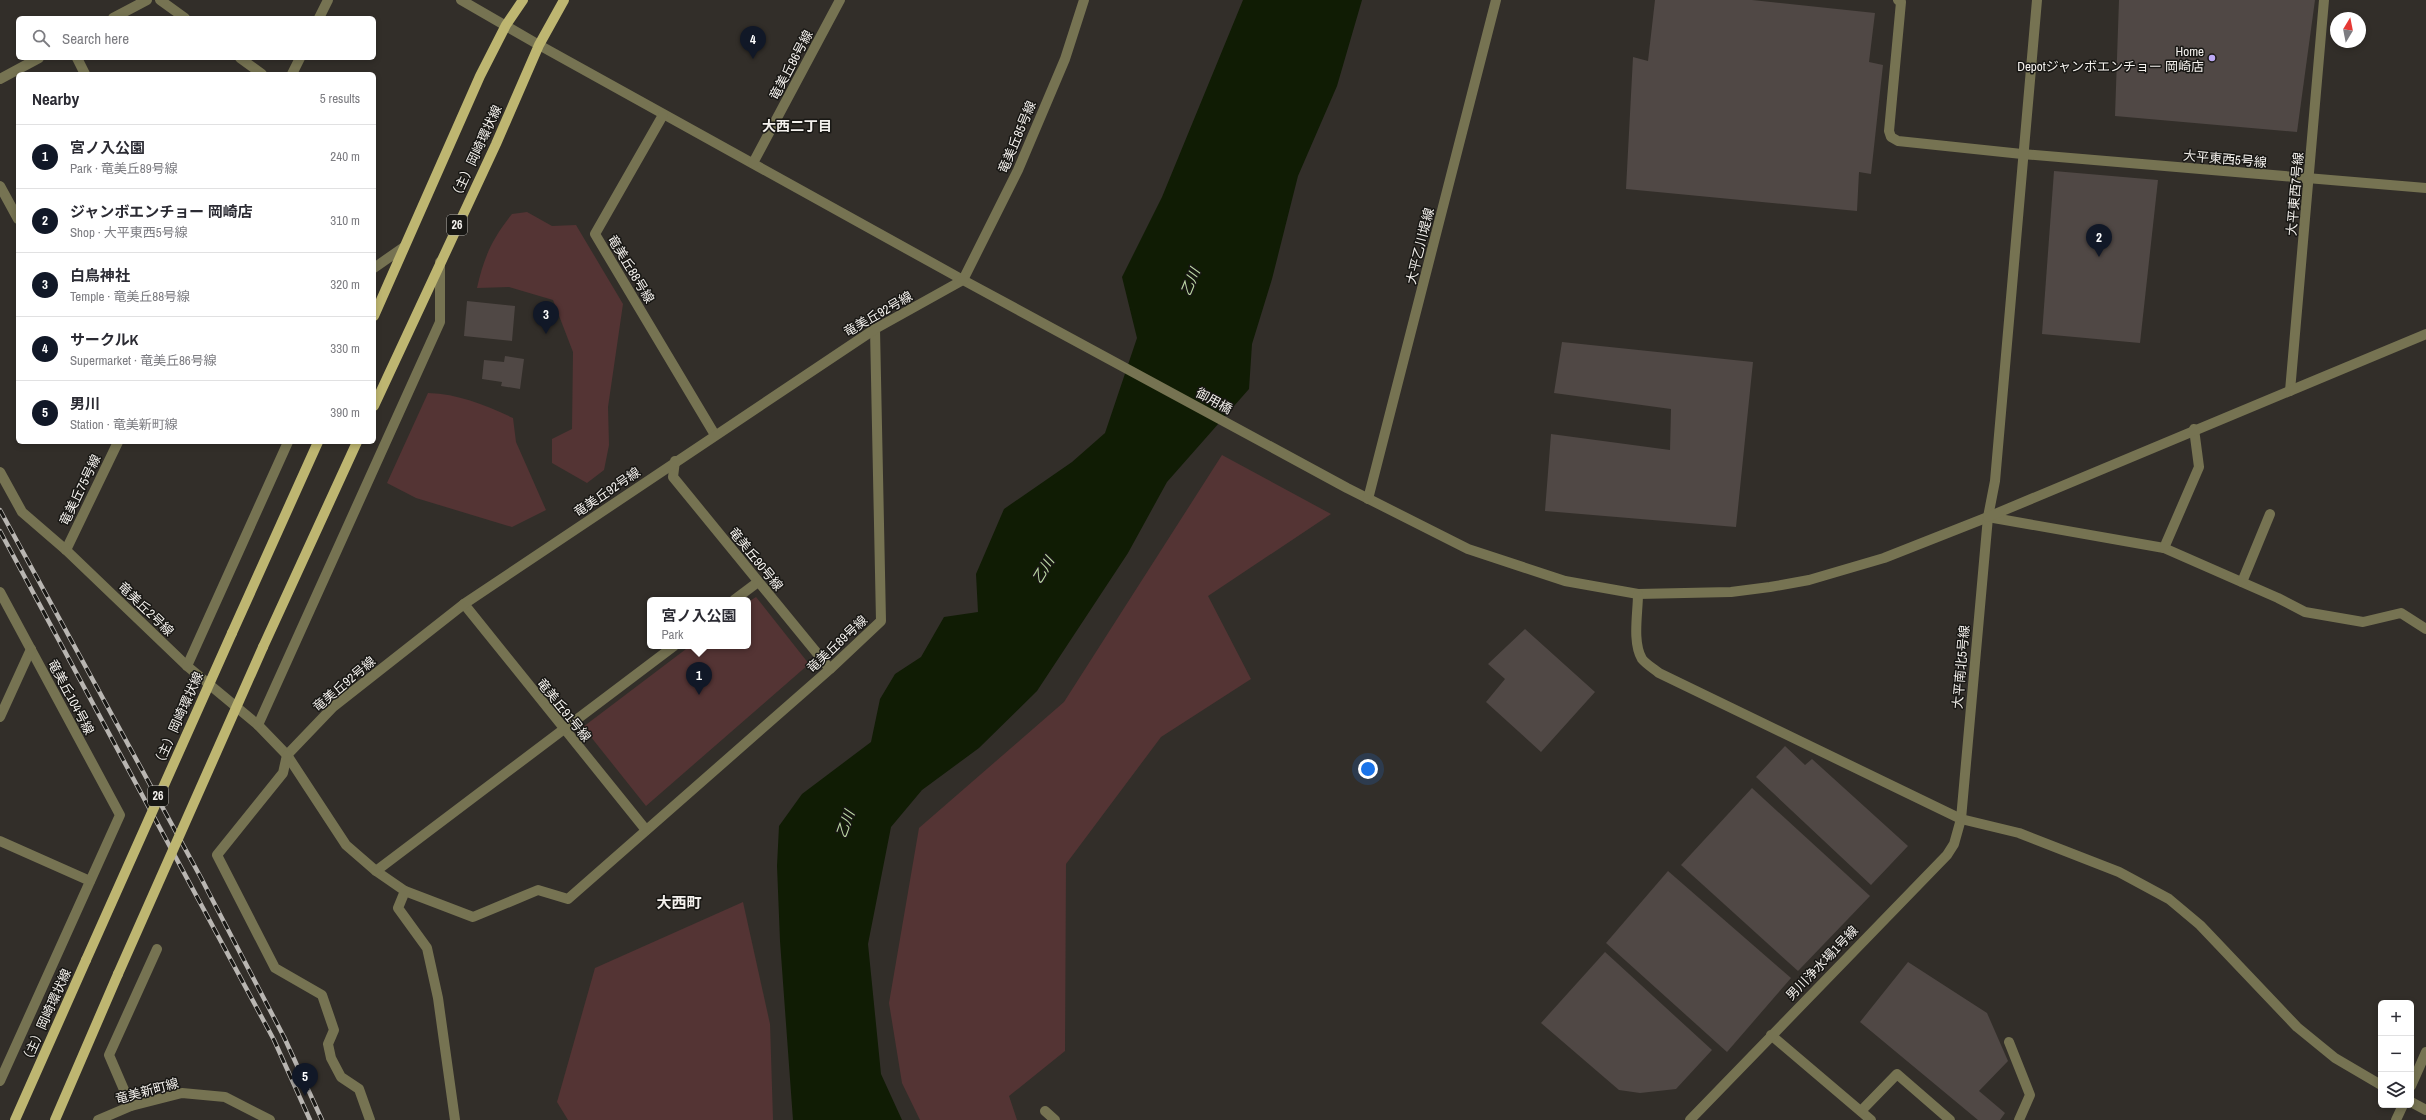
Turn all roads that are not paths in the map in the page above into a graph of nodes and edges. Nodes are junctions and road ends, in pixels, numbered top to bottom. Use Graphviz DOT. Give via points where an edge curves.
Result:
graph roads {
  1 [pos="147,0"];
  2 [pos="160,0"];
  3 [pos="328,0"];
  4 [pos="461,0"];
  5 [pos="523,0"];
  6 [pos="564,0"];
  7 [pos="840,0"];
  8 [pos="1084,0"];
  9 [pos="1496,0"];
  10 [pos="1898,0"];
  11 [pos="2037,0"];
  12 [pos="2324,0"];
  13 [pos="117,16"];
  14 [pos="182,16"];
  15 [pos="320,16"];
  16 [pos="506,24"];
  17 [pos="539,45"];
  18 [pos="35,60"];
  19 [pos="77,60"];
  20 [pos="243,60"];
  21 [pos="299,60"];
  22 [pos="84,72"];
  23 [pos="259,72"];
  24 [pos="293,72"];
  25 [pos="0,79"];
  26 [pos="663,115"];
  27 [pos="2022,154"];
  28 [pos="753,164"];
  29 [pos="2310,180"];
  30 [pos="2426,188"];
  31 [pos="1,190"];
  32 [pos="16,216"];
  33 [pos="404,247"];
  34 [pos="440,261"];
  35 [pos="376,267"];
  36 [pos="963,280"];
  37 [pos="376,311"];
  38 [pos="874,329"];
  39 [pos="2426,334"];
  40 [pos="2290,391"];
  41 [pos="376,402"];
  42 [pos="2194,429"];
  43 [pos="715,435"];
  44 [pos="117,444"];
  45 [pos="287,444"];
  46 [pos="317,444"];
  47 [pos="357,444"];
  48 [pos="675,461"];
  49 [pos="0,472"];
  50 [pos="1368,499"];
  51 [pos="2270,514"];
  52 [pos="1988,517"];
  53 [pos="2164,548"];
  54 [pos="66,550"];
  55 [pos="758,582"];
  56 [pos="2242,582"];
  57 [pos="0,592"];
  58 [pos="1638,594"];
  59 [pos="738,597"];
  60 [pos="464,604"];
  61 [pos="2426,629"];
  62 [pos="670,649"];
  63 [pos="31,650"];
  64 [pos="187,666"];
  65 [pos="830,669"];
  66 [pos="0,717"];
  67 [pos="258,725"];
  68 [pos="563,729"];
  69 [pos="287,755"];
  70 [pos="1961,819"];
  71 [pos="646,830"];
  72 [pos="0,841"];
  73 [pos="376,871"];
  74 [pos="90,881"];
  75 [pos="405,891"];
  76 [pos="157,949"];
  77 [pos="1771,1035"];
  78 [pos="2009,1042"];
  79 [pos="2426,1052"];
  80 [pos="2414,1079"];
  81 [pos="0,1081"];
  82 [pos="2378,1082"];
  83 [pos="2414,1104"];
  84 [pos="131,1106"];
  85 [pos="2402,1108"];
  86 [pos="2426,1110"];
  87 [pos="1861,1111"];
  88 [pos="1046,1115"];
  89 [pos="15,1120"];
  90 [pos="55,1120"];
  91 [pos="98,1120"];
  92 [pos="270,1120"];
  93 [pos="370,1120"];
  94 [pos="455,1120"];
  95 [pos="1054,1120"];
  96 [pos="1690,1120"];
  97 [pos="1871,1120"];
  98 [pos="1950,1120"];
  99 [pos="2018,1120"];
  100 [pos="2396,1120"];
  1 -- 13 [label="street"];
  2 -- 14 [label="street"];
  3 -- 15 [label="street"];
  4 -- 16 [label="street, 御用橋"];
  5 -- 16 [label="main road"];
  6 -- 17 [label="main road, （主）岡崎環状線 / 26"];
  7 -- 28 [label="street, 竜美丘86号線"];
  8 -- 36 [label="street, 竜美丘85号線" via="1065,59 1018,170"];
  9 -- 50 [label="street, 大平乙川堤線"];
  10 -- 27 [label="street, 大平東西5号線" via="1901,2 1889,131 1891,137 1898,141"];
  11 -- 27 [label="street"];
  12 -- 29 [label="street, 大平東西7号線"];
  16 -- 17 [label="street, 御用橋"];
  16 -- 33 [label="main road" via="476,82"];
  17 -- 26 [label="street, 御用橋"];
  17 -- 34 [label="main road, （主）岡崎環状線 / 26" via="496,144"];
  18 -- 25 [label="street"];
  19 -- 22 [label="street"];
  20 -- 23 [label="street"];
  21 -- 24 [label="street"];
  26 -- 28 [label="street, 御用橋"];
  26 -- 43 [label="street, 竜美丘88号線" via="595,234"];
  27 -- 29 [label="street, 大平東西5号線"];
  27 -- 52 [label="street, 大平南北5号線" via="1995,481"];
  28 -- 36 [label="street, 御用橋"];
  29 -- 30 [label="street, 大平東西5号線"];
  29 -- 40 [label="street, 大平東西7号線"];
  31 -- 32 [label="street"];
  33 -- 35 [label="street"];
  33 -- 37 [label="main road"];
  34 -- 41 [label="main road, （主）岡崎環状線 / 26"];
  34 -- 67 [label="street" via="440,322"];
  36 -- 38 [label="street, 竜美丘92号線"];
  36 -- 50 [label="street, 御用橋"];
  38 -- 43 [label="street, 竜美丘92号線"];
  38 -- 65 [label="street, 竜美丘89号線" via="881,621"];
  39 -- 40 [label="street, 御用橋"];
  40 -- 42 [label="street, 御用橋"];
  42 -- 52 [label="street, 御用橋"];
  42 -- 53 [label="street" via="2199,467"];
  43 -- 48 [label="street, 竜美丘92号線"];
  44 -- 54 [label="street, 竜美丘75号線"];
  45 -- 64 [label="street"];
  46 -- 89 [label="main road, （主）岡崎環状線 / 26, bridge"];
  47 -- 90 [label="main road, bridge" via="263,647"];
  48 -- 55 [label="street, 竜美丘90号線" via="673,476"];
  48 -- 60 [label="street, 竜美丘92号線"];
  49 -- 54 [label="street, 竜美丘2号線" via="22,512"];
  50 -- 58 [label="street, 御用橋" via="1468,549 1565,581"];
  51 -- 56 [label="street"];
  52 -- 53 [label="street"];
  52 -- 58 [label="street, 御用橋" via="1884,558 1809,580 1731,592"];
  52 -- 70 [label="street, 大平南北5号線"];
  53 -- 56 [label="street"];
  54 -- 64 [label="street, 竜美丘2号線"];
  55 -- 59 [label="street"];
  55 -- 65 [label="street, 竜美丘90号線"];
  56 -- 61 [label="street" via="2305,612 2363,622 2401,613"];
  57 -- 63 [label="street, 竜美丘104号線"];
  58 -- 70 [label="street" via="1639,652 1659,673"];
  60 -- 68 [label="street, 竜美丘91号線"];
  60 -- 69 [label="street, 竜美丘92号線" via="333,707"];
  62 -- 68 [label="street"];
  63 -- 66 [label="street"];
  63 -- 74 [label="street, 竜美丘104号線" via="120,815"];
  64 -- 67 [label="street, 竜美丘2号線"];
  65 -- 71 [label="street, 竜美丘89号線"];
  67 -- 69 [label="street, 竜美丘2号線"];
  68 -- 71 [label="street, 竜美丘91号線"];
  68 -- 73 [label="street"];
  69 -- 73 [label="street, 竜美丘2号線" via="346,845"];
  69 -- 93 [label="street" via="283,773 217,855 276,968 322,995 334,1030 328,1044 331,1058 341,1077 359,1089"];
  70 -- 77 [label="street, 男川浄水場1号線" via="1954,844 1947,855"];
  70 -- 82 [label="street" via="2019,833 2119,872 2168,900 2200,925 2297,1027 2336,1058"];
  71 -- 75 [label="street, 竜美丘89号線" via="568,899 538,890 473,917"];
  72 -- 74 [label="street"];
  73 -- 75 [label="street, 竜美丘2号線"];
  74 -- 81 [label="street"];
  75 -- 94 [label="street" via="398,908 426,948 438,998"];
  76 -- 84 [label="street" via="109,1055"];
  77 -- 87 [label="street"];
  77 -- 96 [label="street, 男川浄水場1号線"];
  78 -- 99 [label="street" via="2030,1095"];
  79 -- 80 [label="street"];
  83 -- 86 [label="street"];
  84 -- 91 [label="street, 竜美新町線"];
  84 -- 92 [label="street, 竜美新町線" via="182,1093 225,1097"];
  85 -- 100 [label="street"];
  87 -- 97 [label="street"];
  87 -- 98 [label="street" via="1897,1074"];
  88 -- 95 [label="street"];
}
